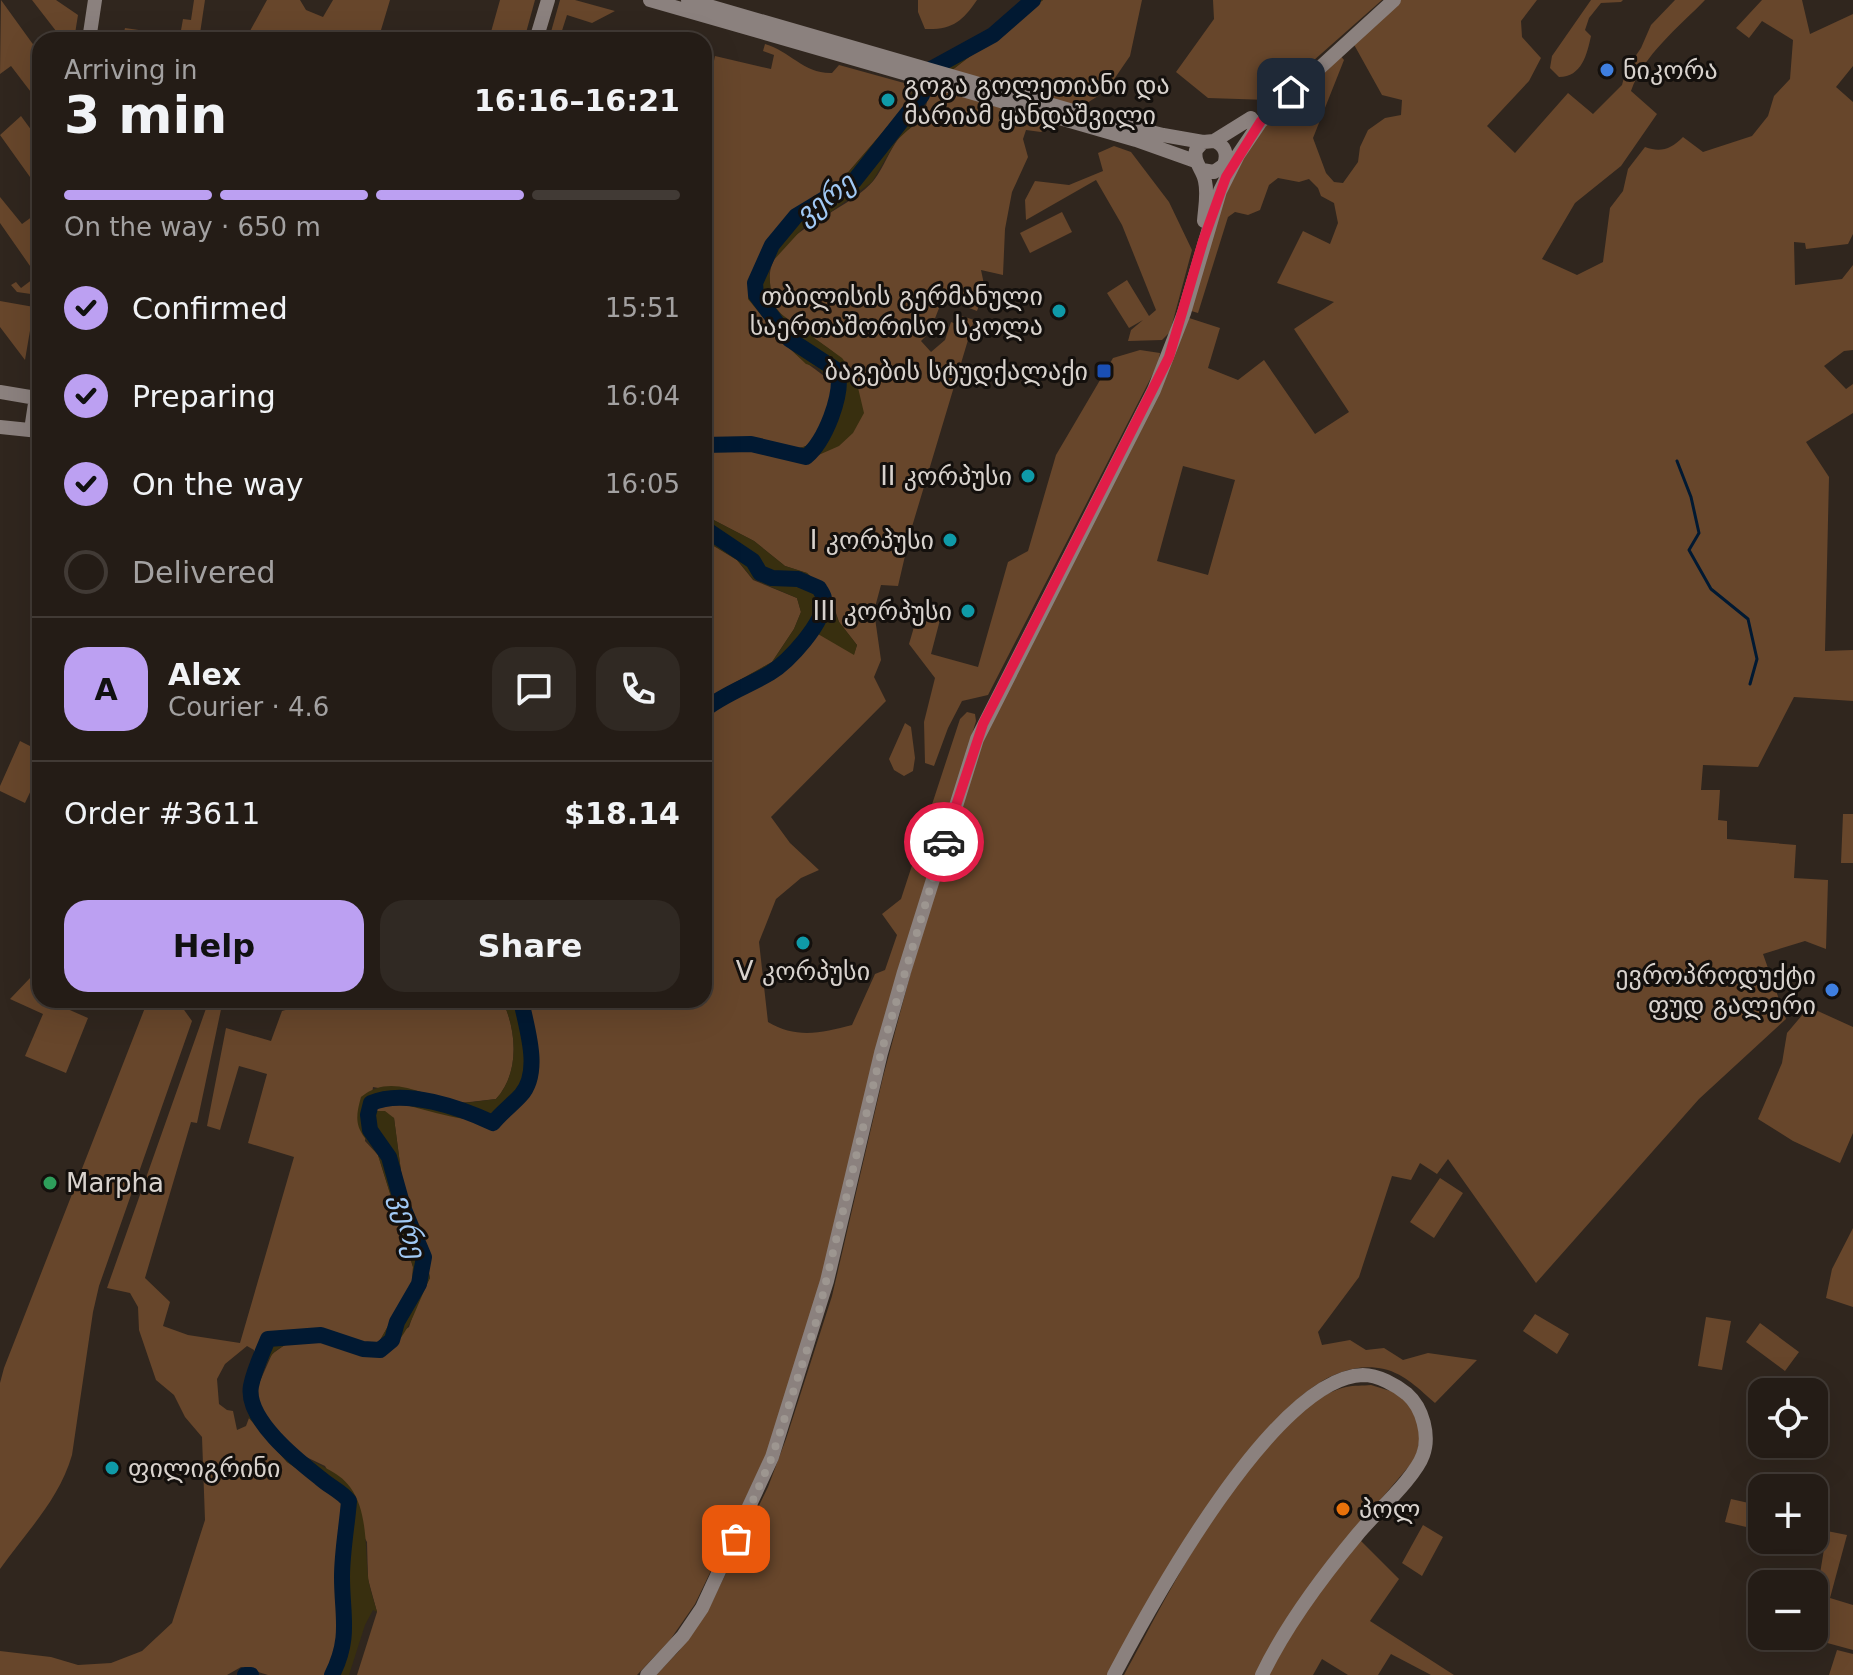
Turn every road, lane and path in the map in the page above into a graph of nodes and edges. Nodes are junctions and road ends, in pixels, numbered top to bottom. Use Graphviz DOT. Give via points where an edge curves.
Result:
graph roads {
  1 [pos="95,0"];
  2 [pos="548,0"];
  3 [pos="650,0"];
  4 [pos="688,0"];
  5 [pos="1394,0"];
  6 [pos="90,32"];
  7 [pos="538,32"];
  8 [pos="786,33"];
  9 [pos="1256,120"];
  10 [pos="1160,141"];
  11 [pos="1208,142"];
  12 [pos="1223,164"];
  13 [pos="1199,166"];
  14 [pos="1210,209"];
  15 [pos="0,392"];
  16 [pos="32,397"];
  17 [pos="0,427"];
  18 [pos="32,431"];
  19 [pos="647,1675"];
  20 [pos="1114,1675"];
  21 [pos="1262,1675"];
  1 -- 6 [label="main road"];
  2 -- 7 [label="main road"];
  3 -- 8 [label="main road"];
  4 -- 8 [label="main road"];
  5 -- 9 [label="main road"];
  8 -- 10 [label="main road"];
  9 -- 10 [label="main road"];
  9 -- 11 [label="main road"];
  9 -- 12 [label="main road"];
  9 -- 14 [label="main road"];
  10 -- 11 [label="main road"];
  10 -- 13 [label="main road"];
  10 -- 14 [label="main road" via="1192,173"];
  11 -- 12 [label="main road" via="1224,148"];
  11 -- 13 [label="main road" via="1196,150"];
  12 -- 13 [label="main road" via="1214,172"];
  12 -- 14 [label="main road"];
  13 -- 14 [label="main road"];
  14 -- 19 [label="main road" via="1184,313 1154,390 977,739 904,972 827,1281 772,1457 702,1608"];
  15 -- 16 [label="main road"];
  17 -- 18 [label="main road"];
  20 -- 21 [label="main road" via="1222,1497 1250,1457 1298,1407 1341,1379 1365,1375 1398,1387 1412,1399 1424,1422 1423,1455 1320,1583"];
}
